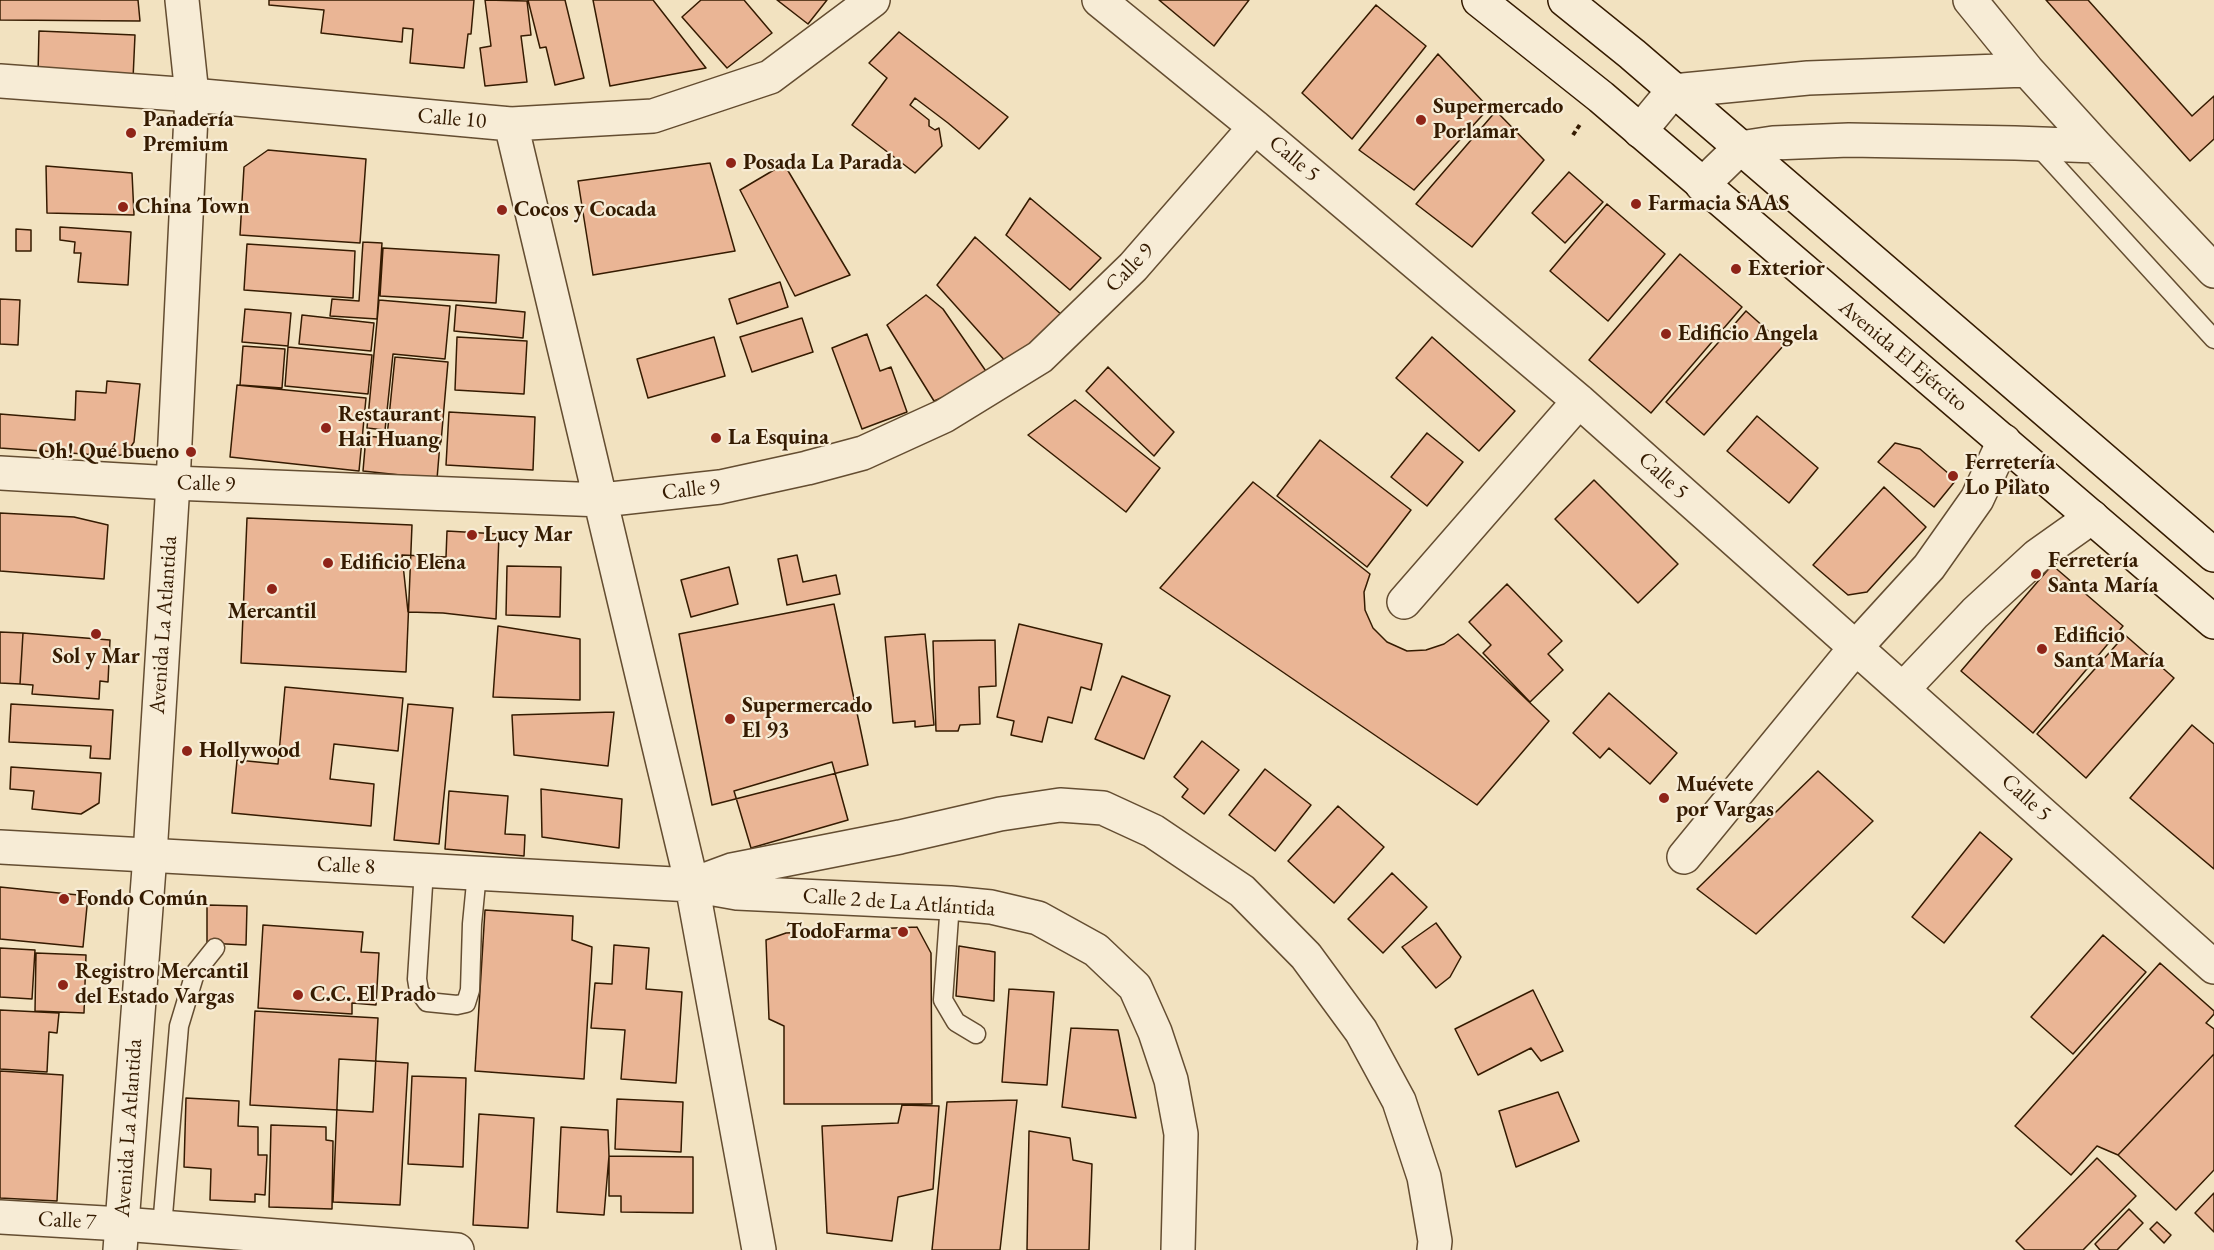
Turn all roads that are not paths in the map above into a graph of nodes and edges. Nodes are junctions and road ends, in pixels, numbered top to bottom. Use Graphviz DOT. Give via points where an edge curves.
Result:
graph roads {
  1 [pos="182,0"];
  2 [pos="873,0"];
  3 [pos="1099,0"];
  4 [pos="1479,0"];
  5 [pos="1565,0"];
  6 [pos="1970,0"];
  7 [pos="2027,70"];
  8 [pos="0,81"];
  9 [pos="1673,91"];
  10 [pos="192,95"];
  11 [pos="511,124"];
  12 [pos="1255,127"];
  13 [pos="1640,131"];
  14 [pos="2033,145"];
  15 [pos="2096,146"];
  16 [pos="1740,148"];
  17 [pos="1702,185"];
  18 [pos="2214,271"];
  19 [pos="2214,339"];
  20 [pos="1580,401"];
  21 [pos="2004,441"];
  22 [pos="0,473"];
  23 [pos="173,483"];
  24 [pos="602,500"];
  25 [pos="2092,517"];
  26 [pos="2214,555"];
  27 [pos="1404,603"];
  28 [pos="2214,622"];
  29 [pos="1856,647"];
  30 [pos="1904,688"];
  31 [pos="0,847"];
  32 [pos="150,855"];
  33 [pos="1684,857"];
  34 [pos="424,870"];
  35 [pos="477,873"];
  36 [pos="692,885"];
  37 [pos="950,903"];
  38 [pos="215,948"];
  39 [pos="2214,967"];
  40 [pos="976,1034"];
  41 [pos="0,1217"];
  42 [pos="162,1227"];
  43 [pos="121,1237"];
  44 [pos="457,1250"];
  45 [pos="759,1250"];
  46 [pos="1178,1250"];
  47 [pos="1434,1250"];
  1 -- 10 [label="street, Avenida La Atlantida"];
  2 -- 11 [label="street, Calle 10" via="770,77 653,116"];
  3 -- 12 [label="street, Calle 5"];
  4 -- 13 [label="street, Avenida El Ejército"];
  5 -- 9 [label="street"];
  6 -- 7 [label="street"];
  7 -- 9 [label="street" via="1808,78"];
  7 -- 15 [label="street"];
  8 -- 10 [label="street, Calle 10"];
  9 -- 13 [label="street"];
  9 -- 16 [label="street"];
  10 -- 11 [label="street, Calle 10"];
  10 -- 23 [label="street, Avenida La Atlantida"];
  11 -- 24 [label="street"];
  12 -- 20 [label="street, Calle 5"];
  12 -- 24 [label="street, Calle 9" via="1134,267 1040,357 944,416 863,453 807,468 720,487"];
  13 -- 17 [label="street, Avenida El Ejército"];
  14 -- 15 [label="street"];
  14 -- 16 [label="street" via="1849,140"];
  14 -- 19 [label="lane" via="2045,153"];
  15 -- 18 [label="street"];
  16 -- 17 [label="street"];
  16 -- 26 [label="street"];
  17 -- 21 [label="street, Avenida El Ejército"];
  20 -- 27 [label="street"];
  20 -- 29 [label="street, Calle 5"];
  21 -- 25 [label="street, Avenida El Ejército"];
  21 -- 29 [label="street" via="1977,499 1935,557"];
  22 -- 23 [label="street, Calle 9"];
  23 -- 24 [label="street, Calle 9"];
  23 -- 32 [label="street, Avenida La Atlantida"];
  24 -- 36 [label="street"];
  25 -- 28 [label="street, Avenida El Ejército"];
  25 -- 30 [label="street" via="2037,556 1975,613"];
  29 -- 30 [label="street, Calle 5"];
  29 -- 33 [label="street"];
  30 -- 39 [label="street, Calle 5"];
  31 -- 32 [label="street, Calle 8"];
  32 -- 34 [label="street, Calle 8"];
  32 -- 43 [label="street, Avenida La Atlantida"];
  34 -- 35 [label="street, Calle 8"];
  34 -- 35 [label="lane" via="419,991 427,1002 457,1005 466,1003 470,990"];
  35 -- 36 [label="street, Calle 8"];
  36 -- 37 [label="street, Calle 2 de La Atlántida" via="737,893"];
  36 -- 45 [label="street"];
  36 -- 47 [label="street" via="732,870 1060,805 1102,808 1153,831 1242,891 1306,956 1361,1031 1399,1101 1424,1177"];
  37 -- 40 [label="lane" via="943,1000 956,1022"];
  37 -- 46 [label="street, Calle 2 de La Atlántida" via="1038,918 1096,950 1135,987 1171,1080 1181,1134"];
  38 -- 42 [label="lane" via="195,973 179,1026"];
  41 -- 43 [label="street, Calle 7"];
  42 -- 43 [label="street, Calle 7"];
  42 -- 44 [label="street, Calle 7"];
}
